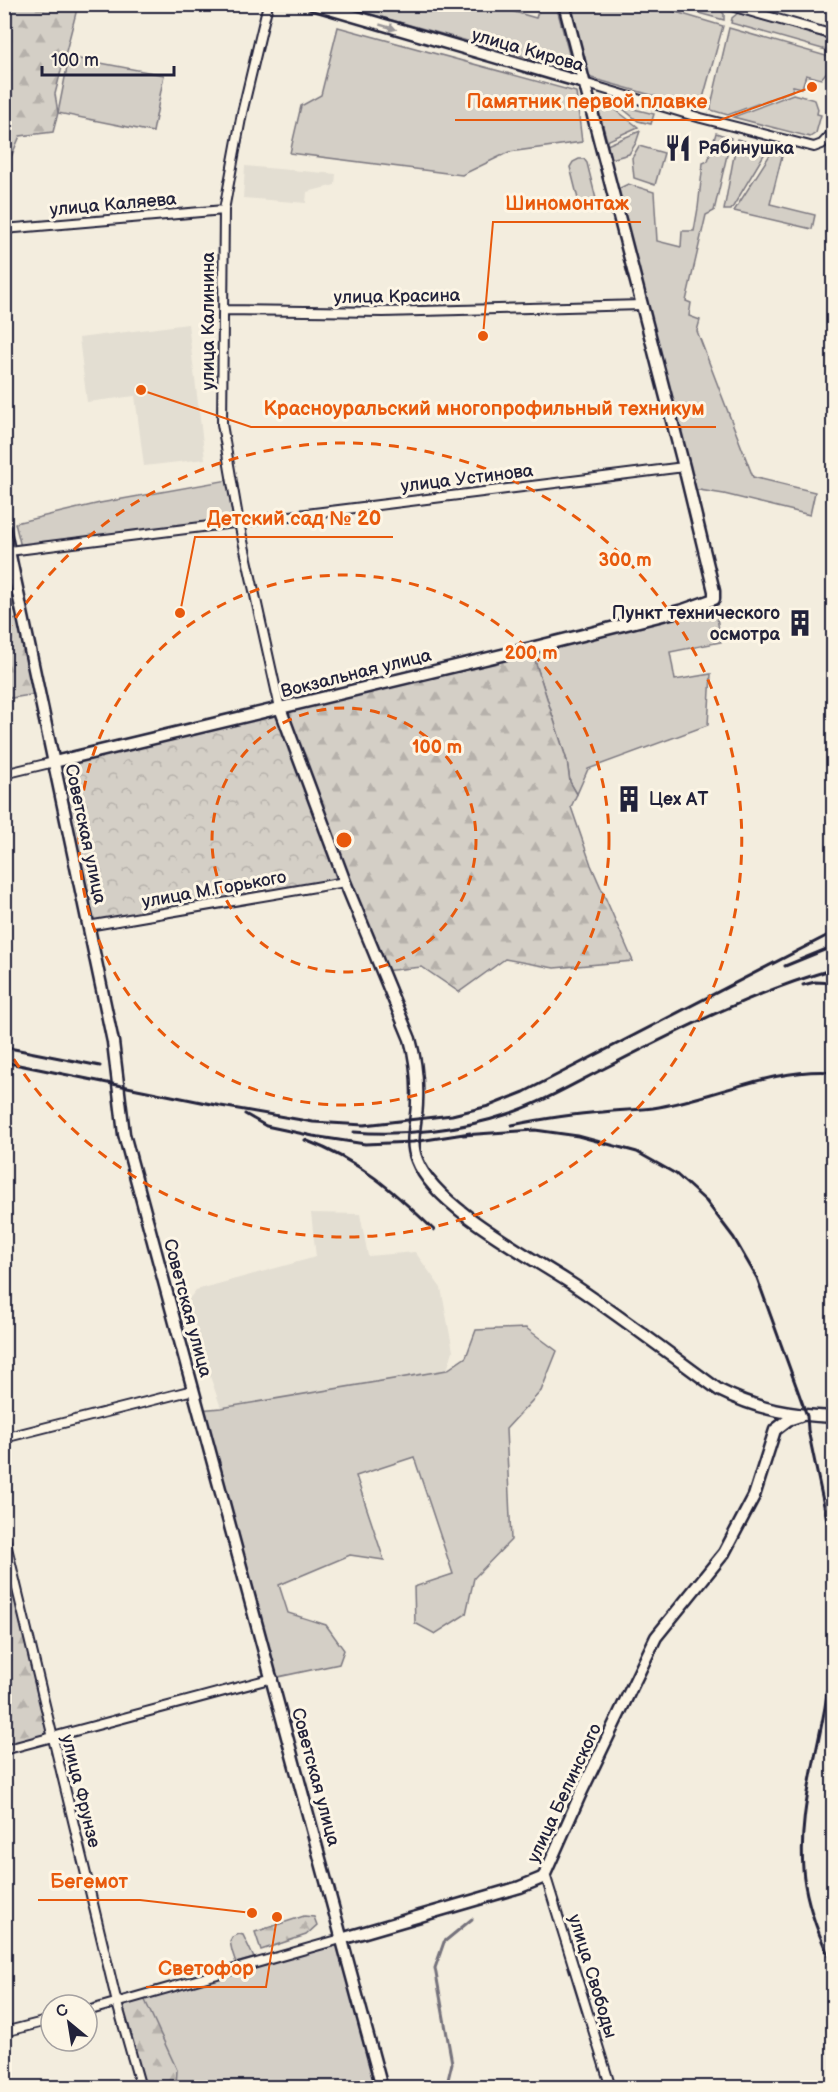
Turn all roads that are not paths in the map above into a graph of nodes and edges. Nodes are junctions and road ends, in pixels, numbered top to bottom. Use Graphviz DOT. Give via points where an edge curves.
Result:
graph roads {
  1 [pos="268,4"];
  2 [pos="312,4"];
  3 [pos="564,4"];
  4 [pos="724,4"];
  5 [pos="834,35"];
  6 [pos="584,83"];
  7 [pos="834,131"];
  8 [pos="224,210"];
  9 [pos="4,229"];
  10 [pos="642,304"];
  11 [pos="224,310"];
  12 [pos="684,467"];
  13 [pos="240,523"];
  14 [pos="4,527"];
  15 [pos="7,551"];
  16 [pos="280,708"];
  17 [pos="54,762"];
  18 [pos="4,774"];
  19 [pos="345,882"];
  20 [pos="88,926"];
  21 [pos="193,1390"];
  22 [pos="800,1415"];
  23 [pos="834,1417"];
  24 [pos="4,1438"];
  25 [pos="4,1535"];
  26 [pos="273,1678"];
  27 [pos="52,1738"];
  28 [pos="4,1750"];
  29 [pos="545,1874"];
  30 [pos="341,1939"];
  31 [pos="117,2003"];
  32 [pos="99,2008"];
  33 [pos="39,2023"];
  34 [pos="4,2032"];
  35 [pos="141,2088"];
  36 [pos="382,2088"];
  37 [pos="611,2088"];
  1 -- 8 [label="street, улица Калинина"];
  2 -- 6 [label="street, улица Кирова, one-way"];
  3 -- 6 [label="street"];
  4 -- 5 [label="street"];
  6 -- 7 [label="street, улица Кирова" via="814,147"];
  6 -- 10 [label="street"];
  8 -- 9 [label="street, улица Каляева"];
  8 -- 11 [label="street, улица Калинина"];
  10 -- 11 [label="street, улица Красина" via="383,312"];
  10 -- 12 [label="street"];
  11 -- 13 [label="street, улица Калинина" via="222,424"];
  12 -- 13 [label="street, улица Устинова"];
  12 -- 16 [label="street, Вокзальная улица" via="714,599"];
  13 -- 15 [label="street, улица Устинова"];
  13 -- 16 [label="street, улица Калинина"];
  14 -- 15 [label="street, Советская улица"];
  15 -- 17 [label="street, Советская улица"];
  16 -- 17 [label="street, Вокзальная улица"];
  16 -- 19 [label="street"];
  17 -- 18 [label="street, Вокзальная улица"];
  17 -- 20 [label="street, Советская улица"];
  19 -- 20 [label="street, улица М.Горького"];
  19 -- 22 [label="street" via="413,1051 417,1065 413,1143 416,1157 440,1193 474,1222 577,1287 719,1390 744,1403"];
  20 -- 21 [label="street, Советская улица" via="113,1042 124,1134"];
  21 -- 24 [label="street"];
  21 -- 26 [label="street, Советская улица"];
  22 -- 23 [label="street"];
  22 -- 29 [label="street, улица Белинского" via="775,1430 754,1496 724,1553 656,1636"];
  25 -- 27 [label="street, улица Фрунзе"];
  26 -- 27 [label="street"];
  26 -- 30 [label="street, Советская улица"];
  27 -- 28 [label="street"];
  27 -- 31 [label="street, улица Фрунзе"];
  29 -- 30 [label="street, улица Белинского" via="520,1887"];
  29 -- 37 [label="street, улица Свободы"];
  30 -- 31 [label="street, улица Белинского"];
  30 -- 36 [label="street, Советская улица"];
  31 -- 32 [label="street, улица Белинского"];
  31 -- 35 [label="street, улица Фрунзе"];
  33 -- 34 [label="street"];
}
